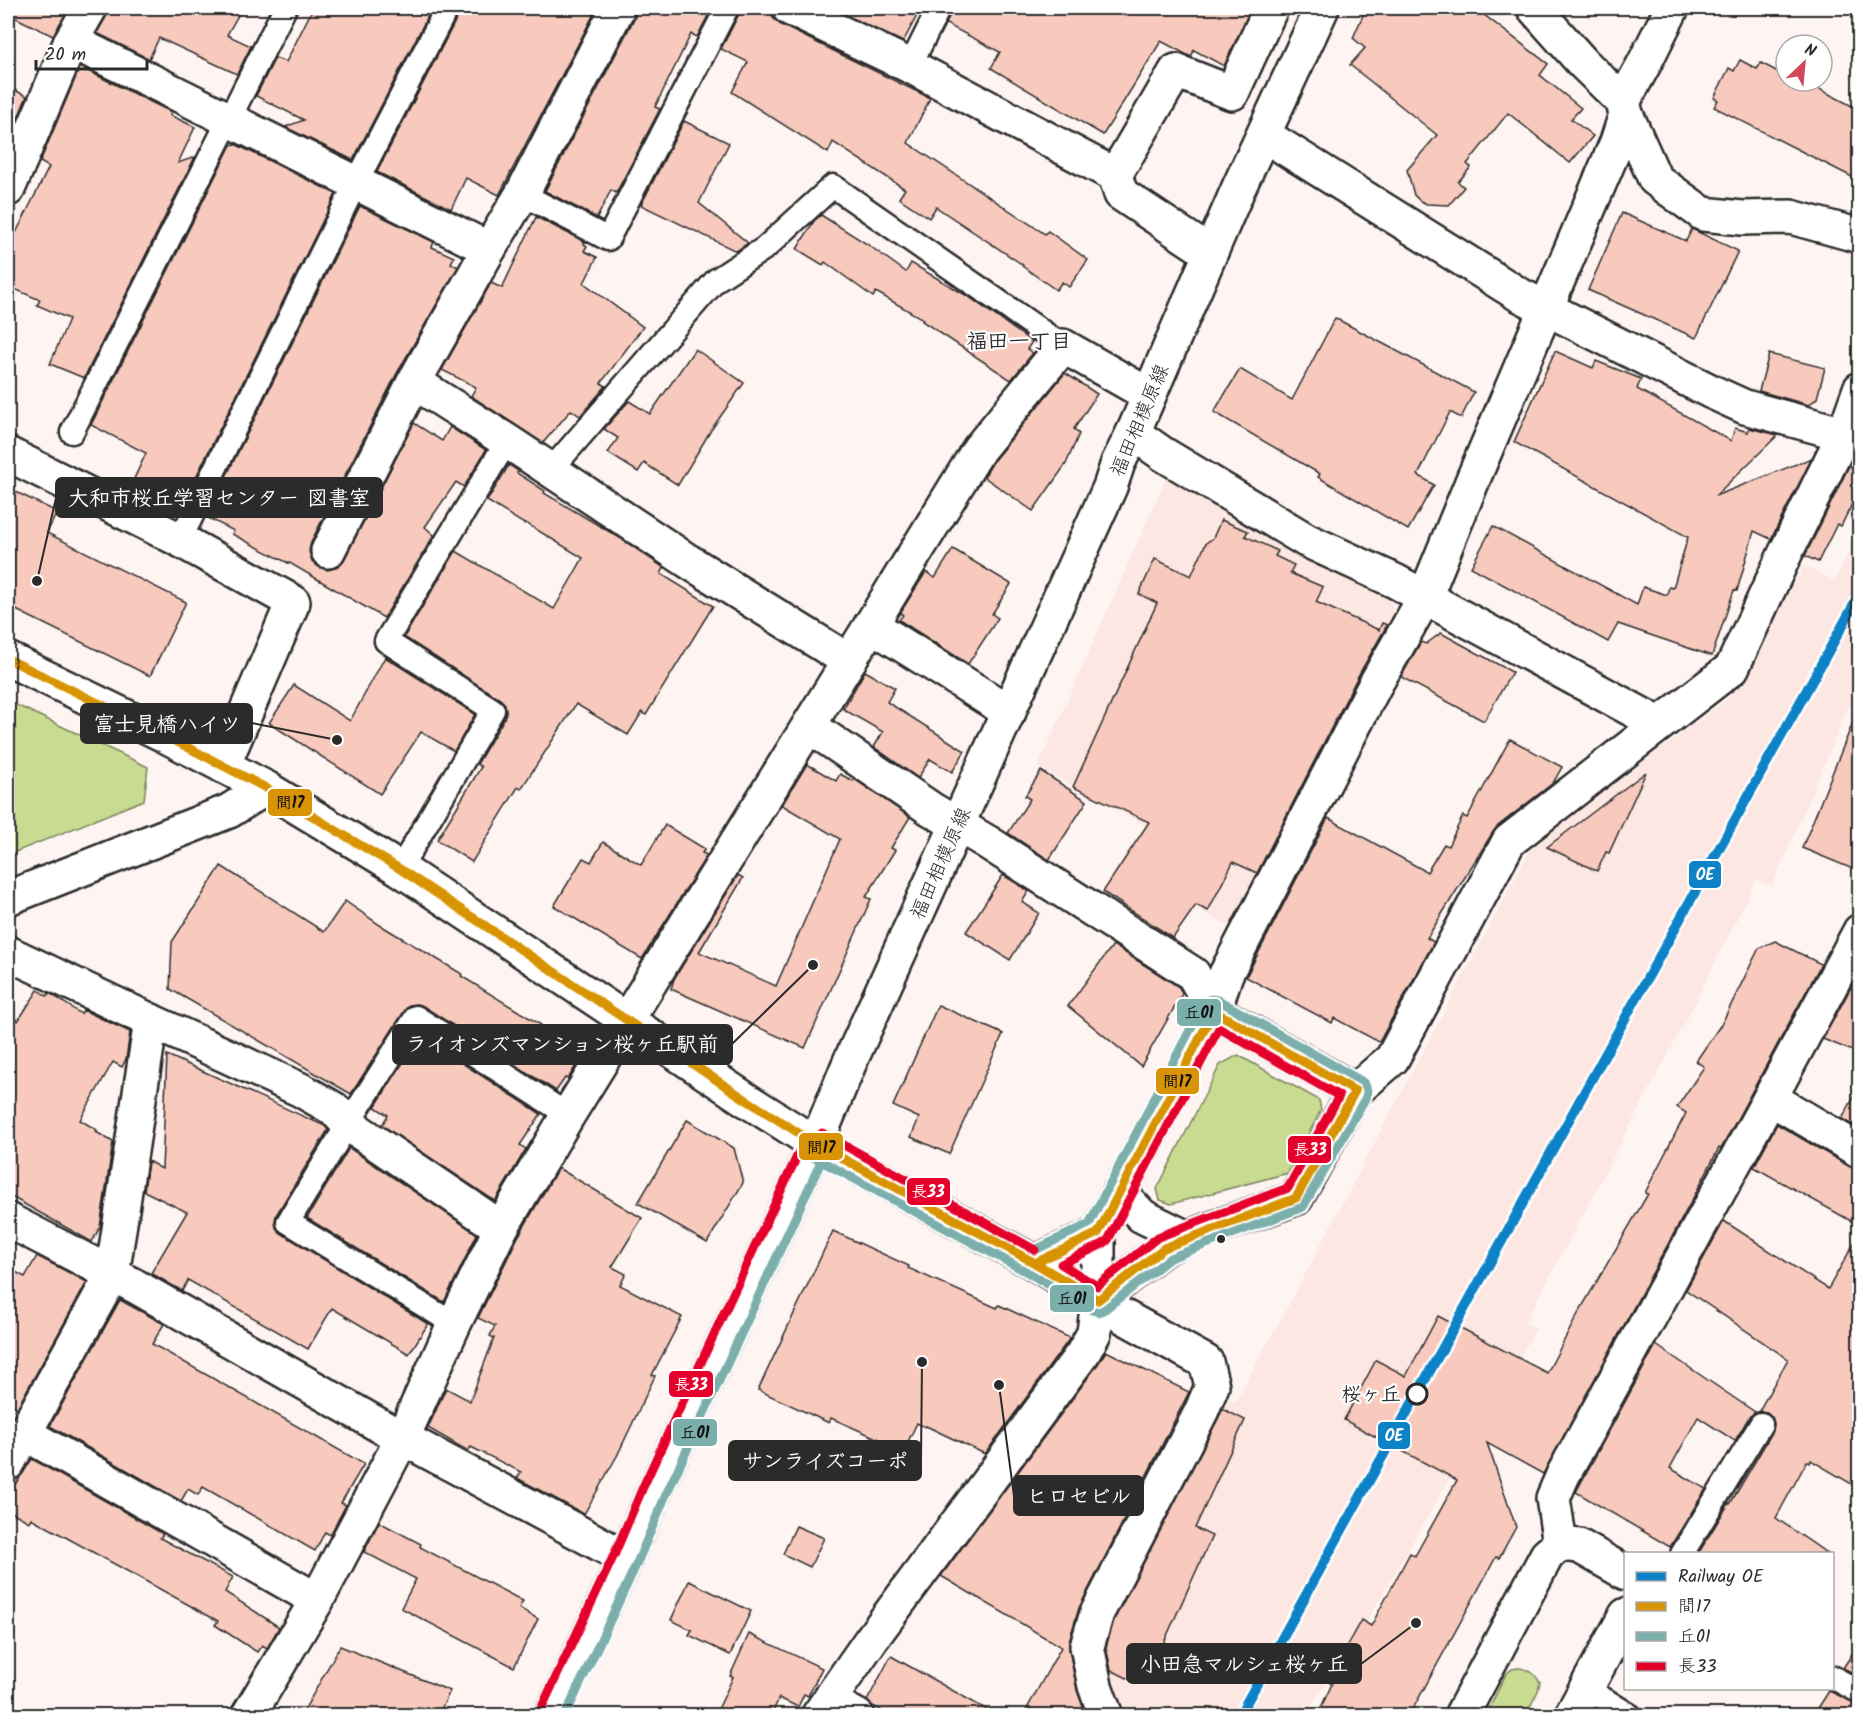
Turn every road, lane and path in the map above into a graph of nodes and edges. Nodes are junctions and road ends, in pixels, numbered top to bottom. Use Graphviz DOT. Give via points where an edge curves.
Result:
graph roads {
  1 [pos="90,8"];
  2 [pos="285,8"];
  3 [pos="447,8"];
  4 [pos="618,8"];
  5 [pos="727,8"];
  6 [pos="789,8"];
  7 [pos="939,8"];
  8 [pos="1271,8"];
  9 [pos="1322,8"];
  10 [pos="1534,8"];
  11 [pos="1672,8"];
  12 [pos="71,41"];
  13 [pos="910,66"];
  14 [pos="1624,108"];
  15 [pos="228,119"];
  16 [pos="1269,124"];
  17 [pos="1115,175"];
  18 [pos="356,183"];
  19 [pos="8,189"];
  20 [pos="522,194"];
  21 [pos="1860,236"];
  22 [pos="489,249"];
  23 [pos="1210,254"];
  24 [pos="1547,308"];
  25 [pos="1063,346"];
  26 [pos="414,382"];
  27 [pos="1860,389"];
  28 [pos="1149,395"];
  29 [pos="1859,395"];
  30 [pos="72,432"];
  31 [pos="1133,433"];
  32 [pos="1844,434"];
  33 [pos="507,441"];
  34 [pos="8,454"];
  35 [pos="549,471"];
  36 [pos="180,540"];
  37 [pos="328,551"];
  38 [pos="1425,597"];
  39 [pos="871,625"];
  40 [pos="8,659"];
  41 [pos="849,661"];
  42 [pos="1009,712"];
  43 [pos="1659,724"];
  44 [pos="809,726"];
  45 [pos="223,766"];
  46 [pos="266,788"];
  47 [pos="958,824"];
  48 [pos="400,869"];
  49 [pos="8,898"];
  50 [pos="1860,931"];
  51 [pos="8,953"];
  52 [pos="1214,1011"];
  53 [pos="627,1020"];
  54 [pos="151,1021"];
  55 [pos="1355,1091"];
  56 [pos="1770,1098"];
  57 [pos="568,1115"];
  58 [pos="348,1124"];
  59 [pos="816,1144"];
  60 [pos="1860,1150"];
  61 [pos="1119,1192"];
  62 [pos="8,1220"];
  63 [pos="501,1228"];
  64 [pos="1098,1233"];
  65 [pos="1175,1243"];
  66 [pos="1035,1263"];
  67 [pos="112,1275"];
  68 [pos="1108,1306"];
  69 [pos="454,1324"];
  70 [pos="1761,1424"];
  71 [pos="24,1434"];
  72 [pos="403,1437"];
  73 [pos="8,1463"];
  74 [pos="1560,1544"];
  75 [pos="1683,1552"];
  76 [pos="626,1558"];
  77 [pos="1624,1572"];
  78 [pos="317,1600"];
  79 [pos="1624,1619"];
  80 [pos="1834,1678"];
  81 [pos="1860,1692"];
  82 [pos="1578,1702"];
  83 [pos="835,1711"];
  84 [pos="248,1716"];
  85 [pos="551,1716"];
  86 [pos="1106,1716"];
  87 [pos="1461,1716"];
  88 [pos="1631,1716"];
  1 -- 12 [label="street"];
  2 -- 15 [label="lane"];
  3 -- 18 [label="lane"];
  4 -- 20 [label="street"];
  5 -- 20 [label="lane" via="608,239"];
  6 -- 13 [label="street"];
  7 -- 13 [label="lane"];
  8 -- 17 [label="street" via="1232,93 1176,71"];
  9 -- 16 [label="street, 福田相模原線"];
  10 -- 14 [label="street"];
  11 -- 14 [label="street"];
  12 -- 15 [label="street"];
  12 -- 19 [label="street"];
  13 -- 17 [label="street"];
  14 -- 21 [label="street" via="1655,179 1703,214 1791,217"];
  14 -- 24 [label="street" via="1617,142"];
  15 -- 18 [label="street"];
  15 -- 30 [label="lane"];
  16 -- 23 [label="street, 福田相模原線"];
  16 -- 24 [label="street" via="1518,294"];
  17 -- 23 [label="street" via="1121,194"];
  18 -- 22 [label="street"];
  18 -- 36 [label="lane"];
  20 -- 22 [label="street"];
  22 -- 26 [label="street"];
  23 -- 28 [label="street, 福田相模原線"];
  24 -- 32 [label="street" via="1745,407"];
  24 -- 38 [label="street"];
  25 -- 28 [label="street"];
  25 -- 35 [label="lane" via="833,186 765,248 716,280"];
  25 -- 39 [label="street" via="979,449"];
  26 -- 33 [label="street"];
  26 -- 37 [label="street"];
  27 -- 29 [label="street"];
  28 -- 31 [label="street, 福田相模原線"];
  29 -- 32 [label="street"];
  31 -- 38 [label="street" via="1306,540"];
  31 -- 42 [label="street, 福田相模原線"];
  32 -- 43 [label="street" via="1732,668"];
  33 -- 35 [label="street"];
  33 -- 48 [label="lane" via="386,642 493,710"];
  34 -- 36 [label="street"];
  35 -- 41 [label="street"];
  36 -- 45 [label="street" via="293,602"];
  38 -- 43 [label="street"];
  38 -- 52 [label="street" via="1375,685 1226,974"];
  39 -- 41 [label="street"];
  39 -- 42 [label="street"];
  40 -- 45 [label="street"];
  41 -- 44 [label="street"];
  42 -- 47 [label="street, 福田相模原線"];
  43 -- 55 [label="street" via="1509,841 1392,1059"];
  44 -- 47 [label="street"];
  44 -- 53 [label="street"];
  45 -- 46 [label="street"];
  46 -- 48 [label="street"];
  46 -- 49 [label="street" via="230,811"];
  47 -- 52 [label="street" via="1193,974"];
  47 -- 59 [label="street, 福田相模原線"];
  48 -- 53 [label="street"];
  50 -- 56 [label="street"];
  51 -- 54 [label="street"];
  52 -- 55 [label="street"];
  52 -- 61 [label="street"];
  53 -- 57 [label="street"];
  53 -- 59 [label="street"];
  54 -- 58 [label="street" via="301,1090 334,1108"];
  54 -- 67 [label="street"];
  55 -- 65 [label="street" via="1296,1198"];
  56 -- 60 [label="street"];
  56 -- 74 [label="street" via="1563,1475 1553,1498"];
  57 -- 58 [label="lane" via="416,1017"];
  57 -- 63 [label="street"];
  58 -- 63 [label="street"];
  58 -- 69 [label="lane" via="288,1222"];
  59 -- 66 [label="street"];
  59 -- 76 [label="street, 福田相模原線"];
  61 -- 64 [label="street"];
  61 -- 65 [label="street"];
  62 -- 67 [label="street"];
  63 -- 69 [label="street"];
  64 -- 66 [label="street"];
  64 -- 68 [label="street"];
  65 -- 68 [label="street"];
  66 -- 68 [label="street"];
  67 -- 71 [label="street"];
  67 -- 72 [label="street"];
  68 -- 83 [label="street" via="1083,1353 870,1641"];
  68 -- 86 [label="street" via="1206,1362 1212,1386 1097,1613 1087,1646"];
  69 -- 72 [label="street"];
  70 -- 75 [label="lane"];
  71 -- 73 [label="street"];
  71 -- 78 [label="street"];
  72 -- 76 [label="street"];
  72 -- 78 [label="street"];
  74 -- 77 [label="street" via="1579,1546"];
  74 -- 87 [label="street" via="1547,1555"];
  76 -- 85 [label="street, 福田相模原線"];
  78 -- 84 [label="street"];
  79 -- 82 [label="street"];
  80 -- 81 [label="lane"];
  82 -- 88 [label="lane"];
}
